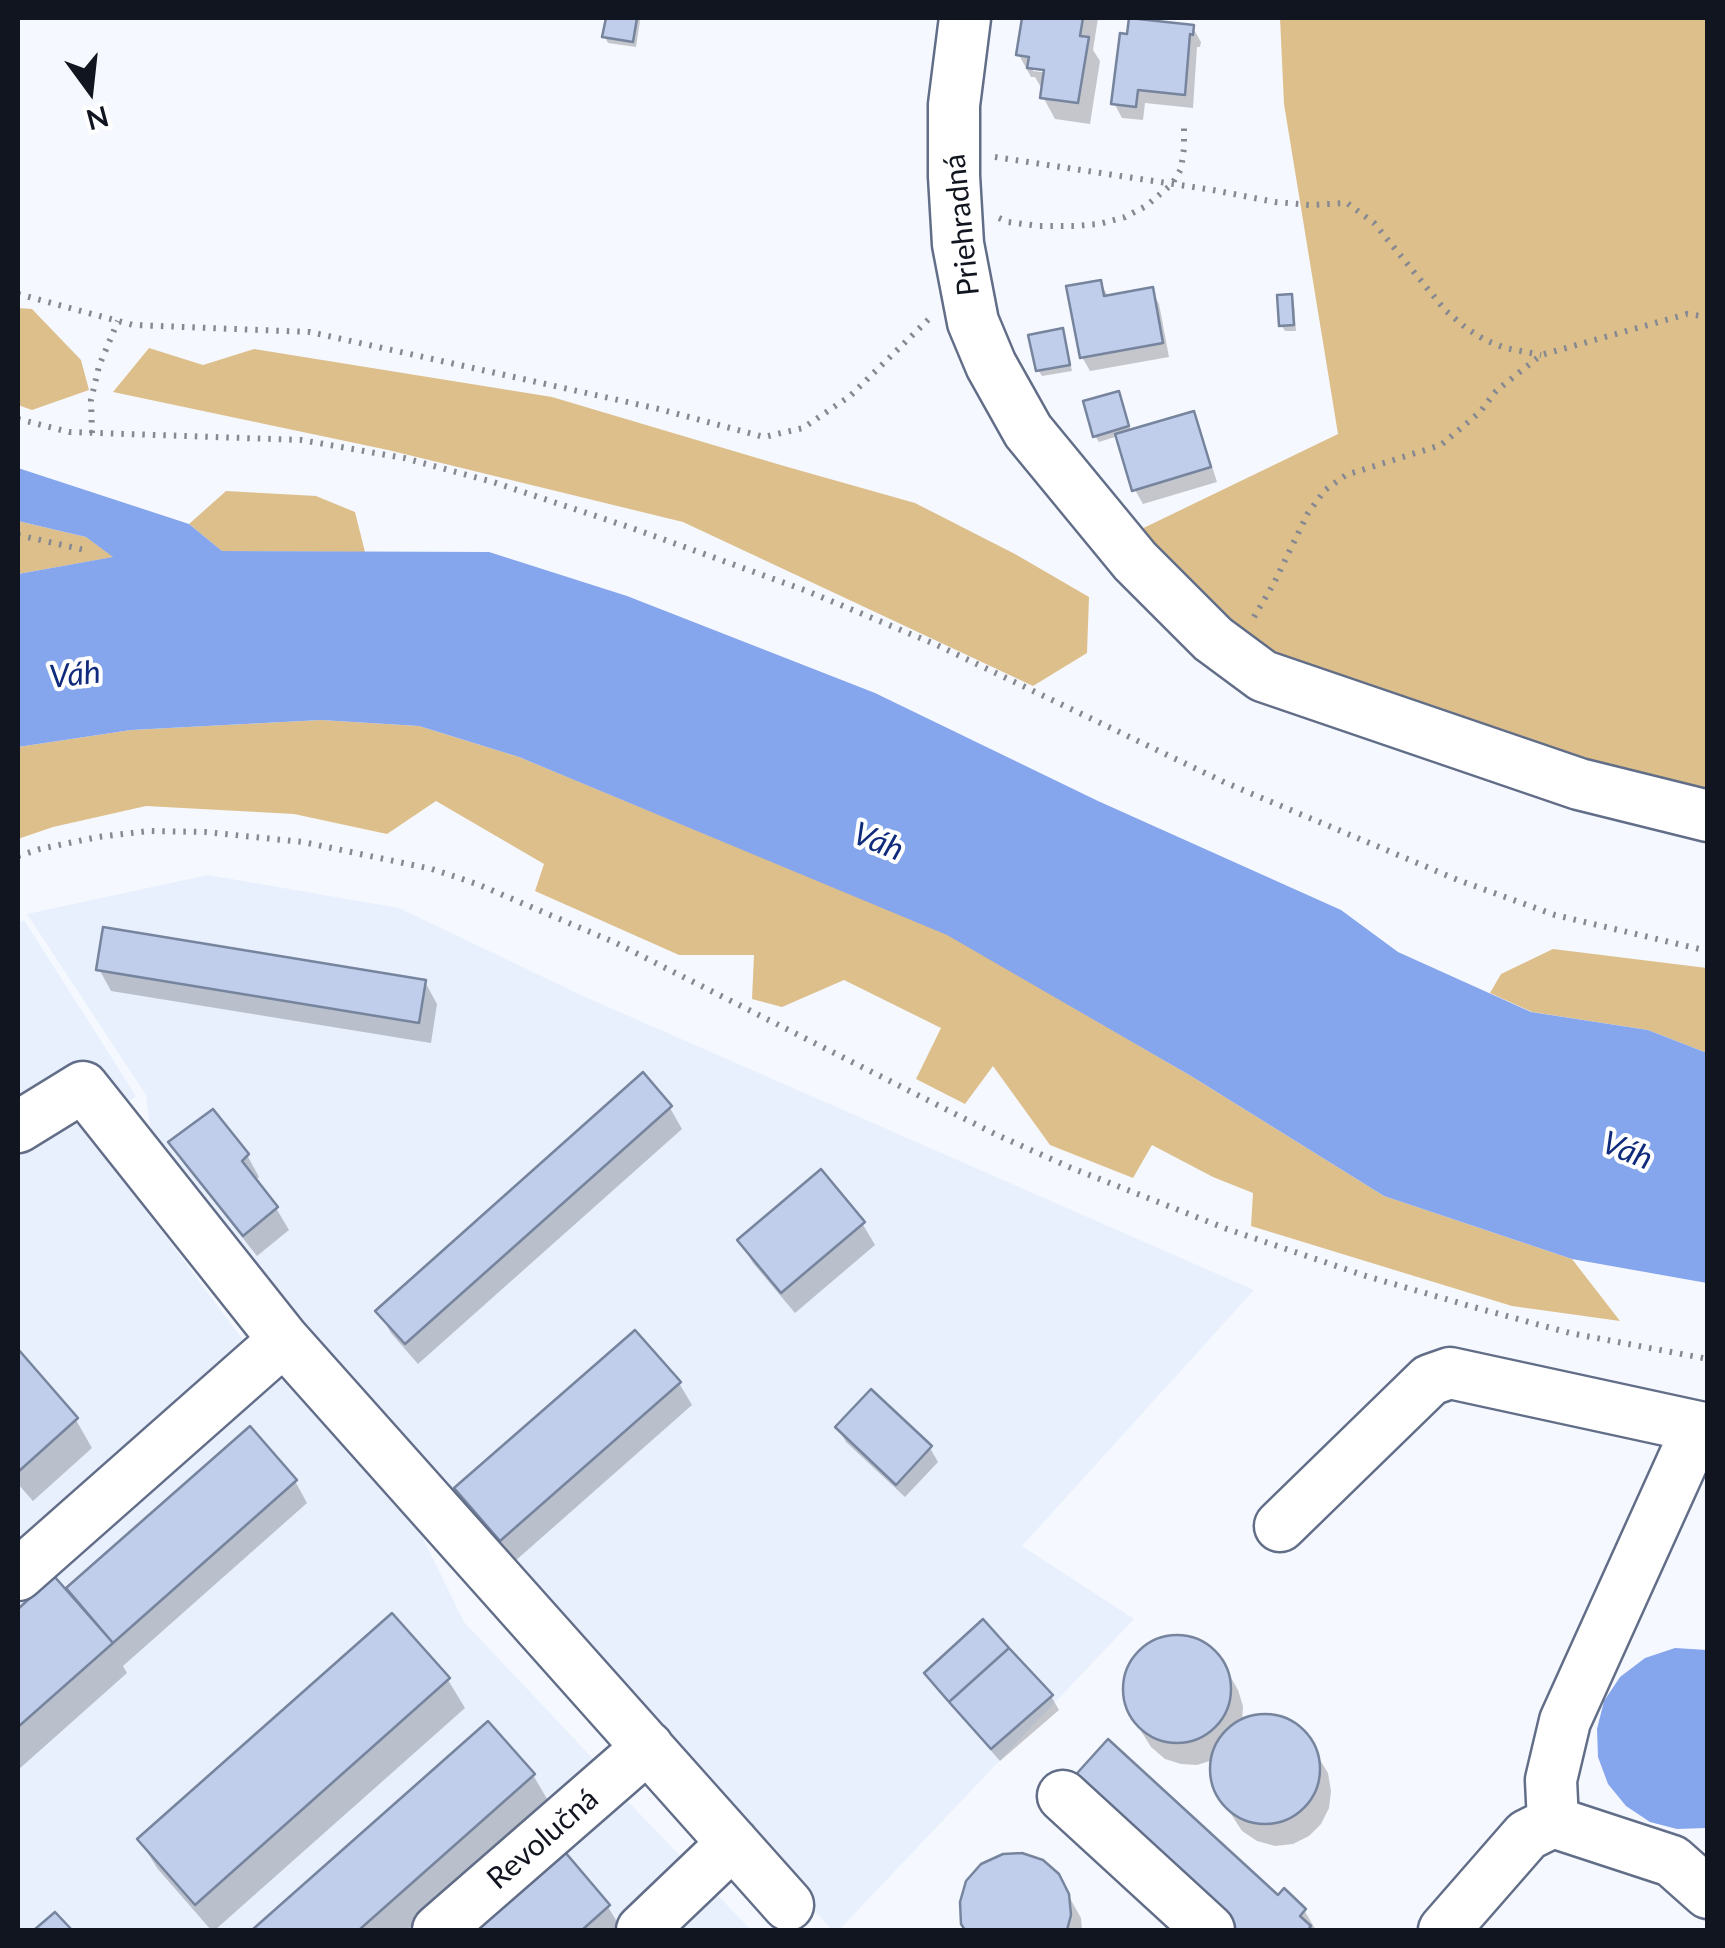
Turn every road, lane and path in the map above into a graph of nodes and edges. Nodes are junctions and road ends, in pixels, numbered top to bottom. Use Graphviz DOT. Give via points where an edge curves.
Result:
graph roads {
  1 [pos="966,18"];
  2 [pos="1184,123"];
  3 [pos="954,172"];
  4 [pos="1172,184"];
  5 [pos="963,278"];
  6 [pos="18,294"];
  7 [pos="1708,317"];
  8 [pos="118,321"];
  9 [pos="1541,355"];
  10 [pos="18,419"];
  11 [pos="92,432"];
  12 [pos="18,535"];
  13 [pos="89,551"];
  14 [pos="1212,640"];
  15 [pos="1708,816"];
  16 [pos="18,856"];
  17 [pos="1708,952"];
  18 [pos="18,1127"];
  19 [pos="284,1340"];
  20 [pos="1708,1359"];
  21 [pos="1703,1428"];
  22 [pos="1280,1526"];
  23 [pos="18,1576"];
  24 [pos="648,1747"];
  25 [pos="1063,1796"];
  26 [pos="1554,1822"];
  27 [pos="733,1844"];
  28 [pos="1708,1893"];
  29 [pos="788,1905"];
  30 [pos="438,1930"];
  31 [pos="642,1930"];
  32 [pos="1209,1930"];
  33 [pos="1444,1930"];
  1 -- 3 [label="street, Priehradná" via="954,105"];
  2 -- 4 [label="path" via="1181,168"];
  3 -- 4 [label="path"];
  3 -- 4 [label="path" via="980,210 1039,226 1126,217"];
  3 -- 5 [label="street, Priehradná"];
  4 -- 9 [label="path" via="1274,202 1347,202 1374,223 1466,328 1505,348"];
  5 -- 8 [label="path" via="923,328 850,396 803,428 764,437 310,332"];
  5 -- 14 [label="street, Priehradná" via="980,342 1028,431 1135,562"];
  6 -- 8 [label="path"];
  7 -- 9 [label="path" via="1687,314"];
  8 -- 11 [label="path" via="91,400"];
  9 -- 14 [label="path" via="1441,446 1362,468 1325,490 1262,607"];
  10 -- 11 [label="path"];
  11 -- 17 [label="path" via="301,440 493,482 807,590 1226,783 1458,880 1555,915"];
  12 -- 13 [label="path"];
  14 -- 15 [label="street, Priehradná" via="1263,676 1580,784"];
  16 -- 20 [label="path" via="98,837 205,832 302,842 432,870 616,942 997,1134 1227,1229 1496,1313"];
  18 -- 19 [label="street" via="83,1087"];
  19 -- 23 [label="street"];
  19 -- 24 [label="street"];
  21 -- 22 [label="street" via="1450,1372 1430,1380"];
  21 -- 26 [label="street" via="1566,1721 1551,1780"];
  24 -- 27 [label="street"];
  24 -- 30 [label="street, Revolučná"];
  25 -- 32 [label="street"];
  26 -- 28 [label="street" via="1672,1861"];
  26 -- 33 [label="street" via="1528,1835"];
  27 -- 29 [label="street"];
  27 -- 31 [label="street"];
}
